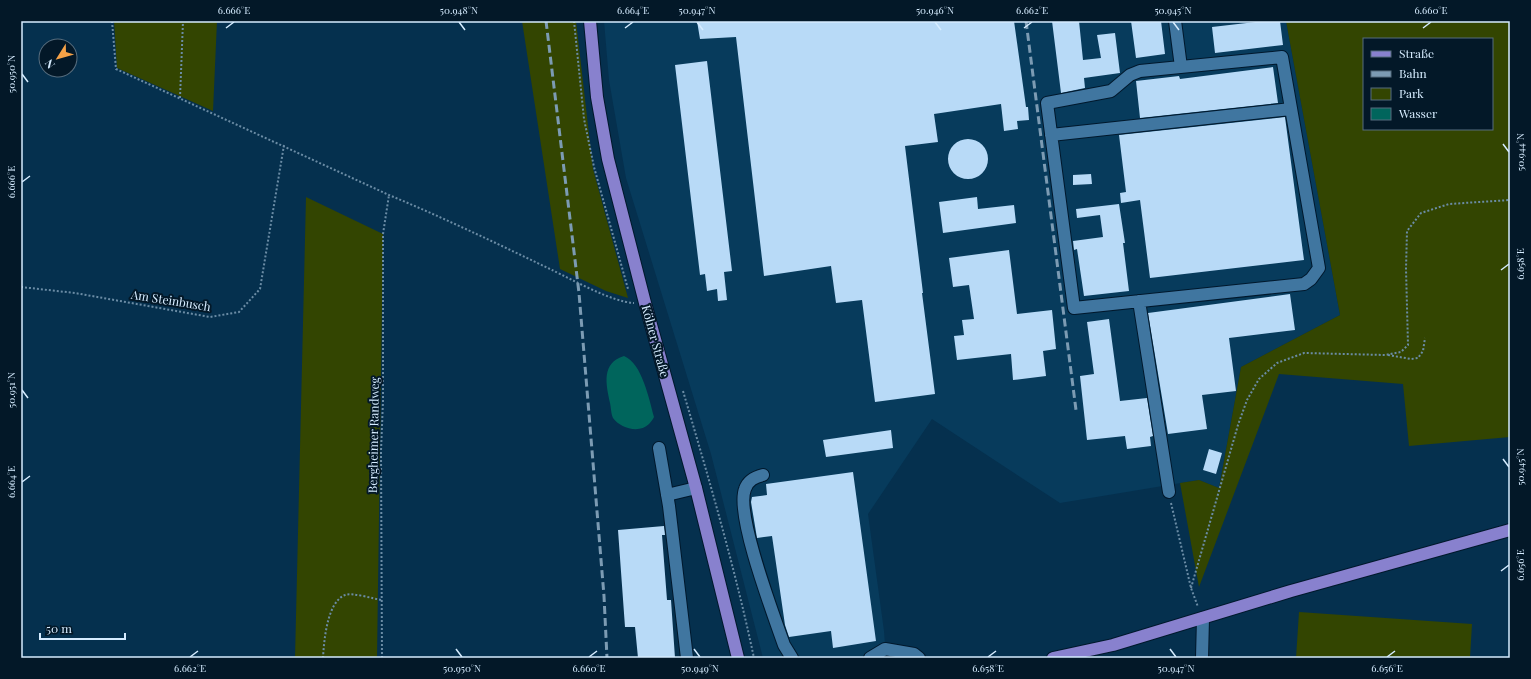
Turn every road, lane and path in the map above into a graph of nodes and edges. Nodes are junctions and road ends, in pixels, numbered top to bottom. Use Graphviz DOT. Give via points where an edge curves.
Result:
graph roads {
  1 [pos="112,21"];
  2 [pos="183,21"];
  3 [pos="590,21"];
  4 [pos="1175,21"];
  5 [pos="1181,67"];
  6 [pos="180,98"];
  7 [pos="1291,109"];
  8 [pos="1052,135"];
  9 [pos="284,145"];
  10 [pos="389,195"];
  11 [pos="1510,200"];
  12 [pos="21,287"];
  13 [pos="1139,301"];
  14 [pos="645,303"];
  15 [pos="1425,338"];
  16 [pos="1385,355"];
  17 [pos="681,385"];
  18 [pos="659,448"];
  19 [pos="764,475"];
  20 [pos="696,488"];
  21 [pos="1169,492"];
  22 [pos="667,495"];
  23 [pos="1510,530"];
  24 [pos="1191,588"];
  25 [pos="382,600"];
  26 [pos="1203,618"];
  27 [pos="323,658"];
  28 [pos="382,658"];
  29 [pos="686,658"];
  30 [pos="738,658"];
  31 [pos="754,658"];
  32 [pos="792,658"];
  33 [pos="870,658"];
  34 [pos="919,658"];
  35 [pos="1053,658"];
  36 [pos="1202,658"];
  1 -- 6 [label="path" via="116,69"];
  2 -- 6 [label="path"];
  3 -- 14 [label="main road, Kölner Straße" via="597,97 608,159"];
  4 -- 5 [label="street"];
  5 -- 7 [label="street" via="1282,57"];
  5 -- 8 [label="street" via="1140,71 1130,75 1111,91 1047,103"];
  6 -- 9 [label="path"];
  7 -- 8 [label="street"];
  7 -- 13 [label="street" via="1319,268 1312,279 1304,284"];
  8 -- 13 [label="street" via="1074,308"];
  9 -- 10 [label="path"];
  9 -- 12 [label="path, Am Steinbusch" via="260,289 239,312 210,318 75,293"];
  10 -- 14 [label="path" via="621,302"];
  10 -- 25 [label="path, Bergheimer Randweg" via="383,234"];
  11 -- 16 [label="path" via="1449,204 1421,213 1408,231 1408,345 1401,352"];
  13 -- 21 [label="street"];
  14 -- 20 [label="main road, Kölner Straße"];
  15 -- 16 [label="path" via="1423,351 1418,358"];
  16 -- 24 [label="path" via="1304,353 1277,363 1259,379 1247,400 1238,425"];
  17 -- 31 [label="path" via="716,506"];
  18 -- 22 [label="street"];
  19 -- 32 [label="street" via="756,476 750,481 743,500 749,538 784,645"];
  20 -- 22 [label="street"];
  20 -- 30 [label="main road, Kölner Straße"];
  21 -- 24 [label="path"];
  22 -- 29 [label="street"];
  23 -- 26 [label="main road"];
  24 -- 26 [label="path"];
  25 -- 27 [label="path" via="349,594 343,596 329,616"];
  25 -- 28 [label="path, Bergheimer Randweg"];
  26 -- 35 [label="main road"];
  26 -- 36 [label="street"];
  33 -- 34 [label="street" via="885,649 914,654"];
}
